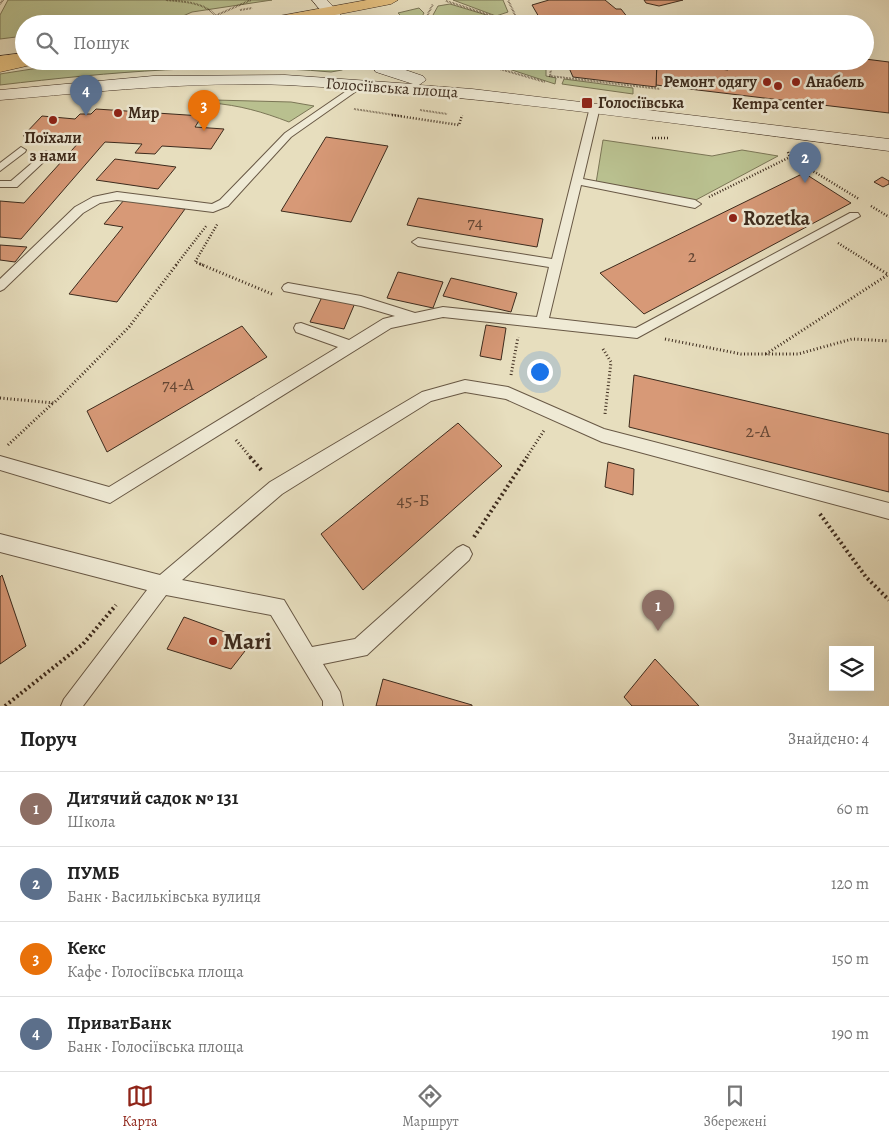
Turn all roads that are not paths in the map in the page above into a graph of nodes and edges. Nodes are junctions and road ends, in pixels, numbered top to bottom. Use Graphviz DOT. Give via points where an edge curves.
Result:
graph roads {
  1 [pos="319,0"];
  2 [pos="392,7"];
  3 [pos="333,15"];
  4 [pos="351,15"];
  5 [pos="15,60"];
  6 [pos="0,61"];
  7 [pos="15,63"];
  8 [pos="0,67"];
  9 [pos="362,70"];
  10 [pos="386,70"];
  11 [pos="323,82"];
  12 [pos="361,85"];
  13 [pos="472,94"];
  14 [pos="0,95"];
  15 [pos="594,110"];
  16 [pos="889,145"];
  17 [pos="21,150"];
  18 [pos="46,154"];
  19 [pos="0,168"];
  20 [pos="577,181"];
  21 [pos="0,184"];
  22 [pos="695,204"];
  23 [pos="854,216"];
  24 [pos="418,242"];
  25 [pos="556,264"];
  26 [pos="0,286"];
  27 [pos="284,293"];
  28 [pos="416,318"];
  29 [pos="542,322"];
  30 [pos="301,328"];
  31 [pos="350,346"];
  32 [pos="0,464"];
  33 [pos="889,511"];
  34 [pos="0,543"];
  35 [pos="462,554"];
  36 [pos="162,585"];
  37 [pos="308,657"];
  38 [pos="71,706"];
  39 [pos="333,706"];
  1 -- 3 [label="main road"];
  2 -- 4 [label="main road"];
  5 -- 6 [label="main road"];
  7 -- 8 [label="main road"];
  9 -- 11 [label="main road" via="356,76 341,81"];
  10 -- 13 [label="main road, Голосіївська площа"];
  11 -- 12 [label="main road, Голосіївська площа"];
  11 -- 14 [label="main road, Голосіївська площа" via="251,78 153,80"];
  12 -- 13 [label="main road, Голосіївська площа"];
  12 -- 26 [label="lane" via="288,135 224,203 213,208 117,196 96,200 79,210"];
  13 -- 15 [label="main road"];
  15 -- 16 [label="main road"];
  15 -- 20 [label="lane"];
  17 -- 19 [label="lane"];
  18 -- 21 [label="lane" via="13,185"];
  20 -- 22 [label="lane"];
  20 -- 25 [label="lane"];
  23 -- 29 [label="lane" via="637,333"];
  24 -- 25 [label="lane"];
  25 -- 29 [label="lane"];
  27 -- 28 [label="lane" via="362,301"];
  28 -- 29 [label="lane" via="444,312"];
  28 -- 31 [label="lane" via="388,323"];
  30 -- 31 [label="lane"];
  31 -- 32 [label="lane" via="110,495"];
  33 -- 36 [label="lane" via="602,435 508,393 465,386 427,396 276,488"];
  34 -- 36 [label="lane"];
  35 -- 37 [label="lane" via="360,648"];
  36 -- 37 [label="lane" via="277,607"];
  36 -- 38 [label="lane"];
  37 -- 39 [label="lane" via="333,699"];
}
